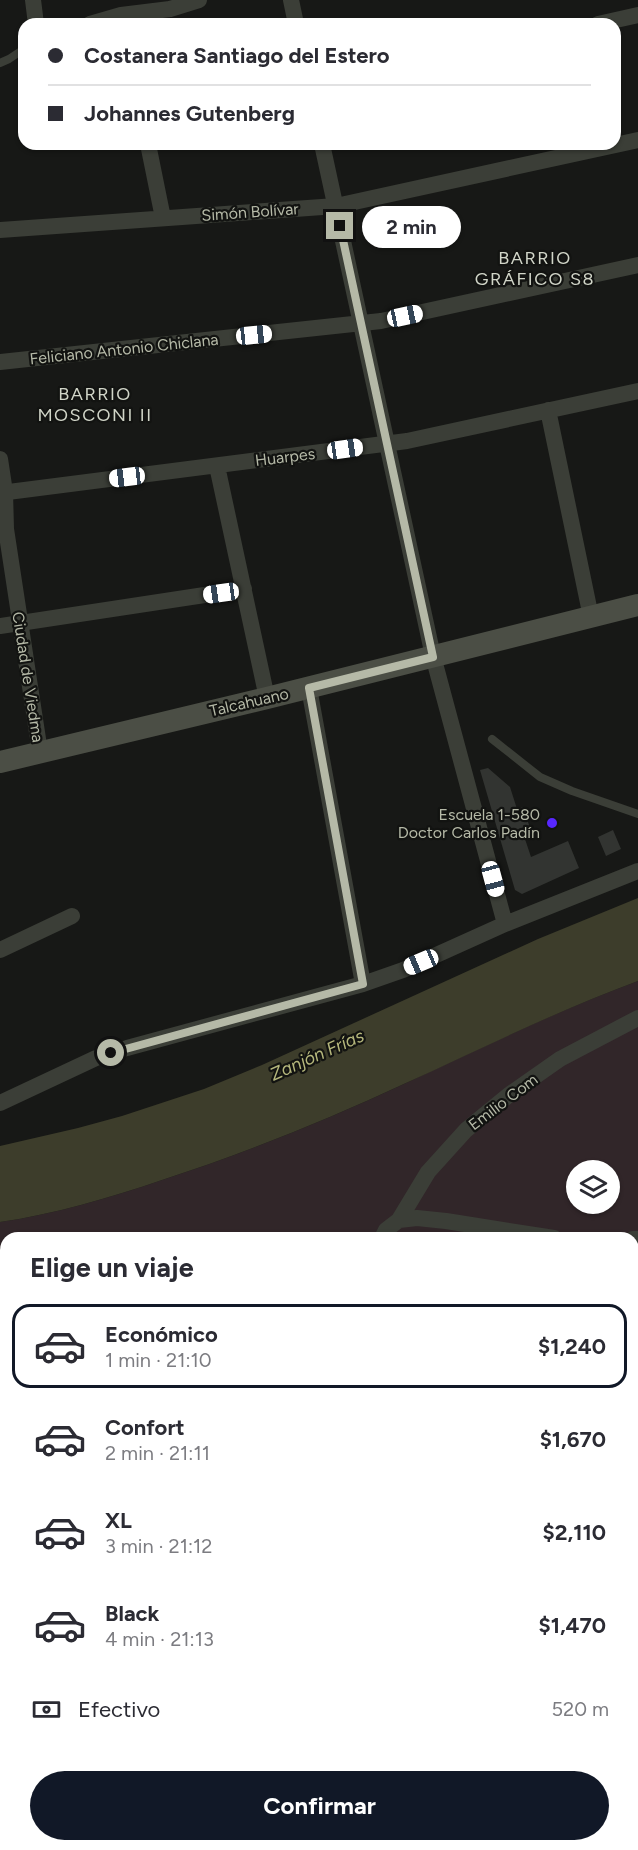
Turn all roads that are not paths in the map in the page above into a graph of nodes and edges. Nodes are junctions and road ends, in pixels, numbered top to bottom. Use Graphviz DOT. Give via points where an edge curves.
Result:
graph roads {
  1 [pos="33,0"];
  2 [pos="200,0"];
  3 [pos="291,0"];
  4 [pos="160,5"];
  5 [pos="638,15"];
  6 [pos="35,18"];
  7 [pos="125,18"];
  8 [pos="296,18"];
  9 [pos="621,19"];
  10 [pos="18,53"];
  11 [pos="0,63"];
  12 [pos="638,140"];
  13 [pos="621,144"];
  14 [pos="149,150"];
  15 [pos="323,150"];
  16 [pos="592,150"];
  17 [pos="336,206"];
  18 [pos="163,218"];
  19 [pos="0,230"];
  20 [pos="638,265"];
  21 [pos="361,324"];
  22 [pos="0,362"];
  23 [pos="638,391"];
  24 [pos="548,410"];
  25 [pos="387,444"];
  26 [pos="0,459"];
  27 [pos="217,466"];
  28 [pos="3,493"];
  29 [pos="244,589"];
  30 [pos="638,605"];
  31 [pos="591,617"];
  32 [pos="20,623"];
  33 [pos="0,626"];
  34 [pos="433,657"];
  35 [pos="309,688"];
  36 [pos="267,698"];
  37 [pos="492,739"];
  38 [pos="40,752"];
  39 [pos="0,762"];
  40 [pos="638,814"];
  41 [pos="638,871"];
  42 [pos="72,916"];
  43 [pos="506,924"];
  44 [pos="0,950"];
  45 [pos="363,984"];
  46 [pos="638,1018"];
  47 [pos="0,1103"];
  48 [pos="399,1220"];
  49 [pos="385,1232"];
  50 [pos="516,1232"];
  1 -- 6 [label="street"];
  2 -- 4 [label="street" via="178,7"];
  3 -- 8 [label="street"];
  4 -- 7 [label="street"];
  5 -- 9 [label="street"];
  10 -- 11 [label="lane"];
  12 -- 13 [label="street, Simón Bolívar"];
  14 -- 18 [label="street"];
  15 -- 17 [label="street"];
  16 -- 17 [label="street, Simón Bolívar"];
  17 -- 18 [label="street, Simón Bolívar"];
  17 -- 21 [label="street"];
  18 -- 19 [label="street, Simón Bolívar"];
  20 -- 21 [label="street, Feliciano Antonio Chiclana"];
  21 -- 22 [label="street, Feliciano Antonio Chiclana"];
  21 -- 25 [label="street"];
  23 -- 24 [label="street, Huarpes"];
  24 -- 25 [label="street, Huarpes"];
  24 -- 31 [label="street"];
  25 -- 27 [label="street, Huarpes"];
  25 -- 34 [label="street"];
  26 -- 28 [label="street, Ciudad de Viedma"];
  27 -- 28 [label="street, Huarpes"];
  27 -- 29 [label="street"];
  28 -- 32 [label="street, Ciudad de Viedma"];
  29 -- 32 [label="street"];
  29 -- 36 [label="street"];
  30 -- 31 [label="street, Talcahuano"];
  31 -- 34 [label="street, Talcahuano"];
  32 -- 33 [label="street"];
  32 -- 38 [label="street, Ciudad de Viedma"];
  34 -- 35 [label="street, Talcahuano"];
  34 -- 43 [label="street"];
  35 -- 36 [label="street, Talcahuano"];
  35 -- 45 [label="street"];
  36 -- 38 [label="street, Talcahuano"];
  37 -- 40 [label="lane" via="540,777"];
  38 -- 39 [label="street, Talcahuano"];
  41 -- 43 [label="street"];
  42 -- 44 [label="street"];
  43 -- 45 [label="street"];
  45 -- 47 [label="street" via="96,1058"];
  46 -- 48 [label="street, Emilio Com" via="560,1059 466,1130 428,1172"];
  48 -- 49 [label="street, Emilio Com"];
  48 -- 50 [label="street" via="417,1218"];
}
